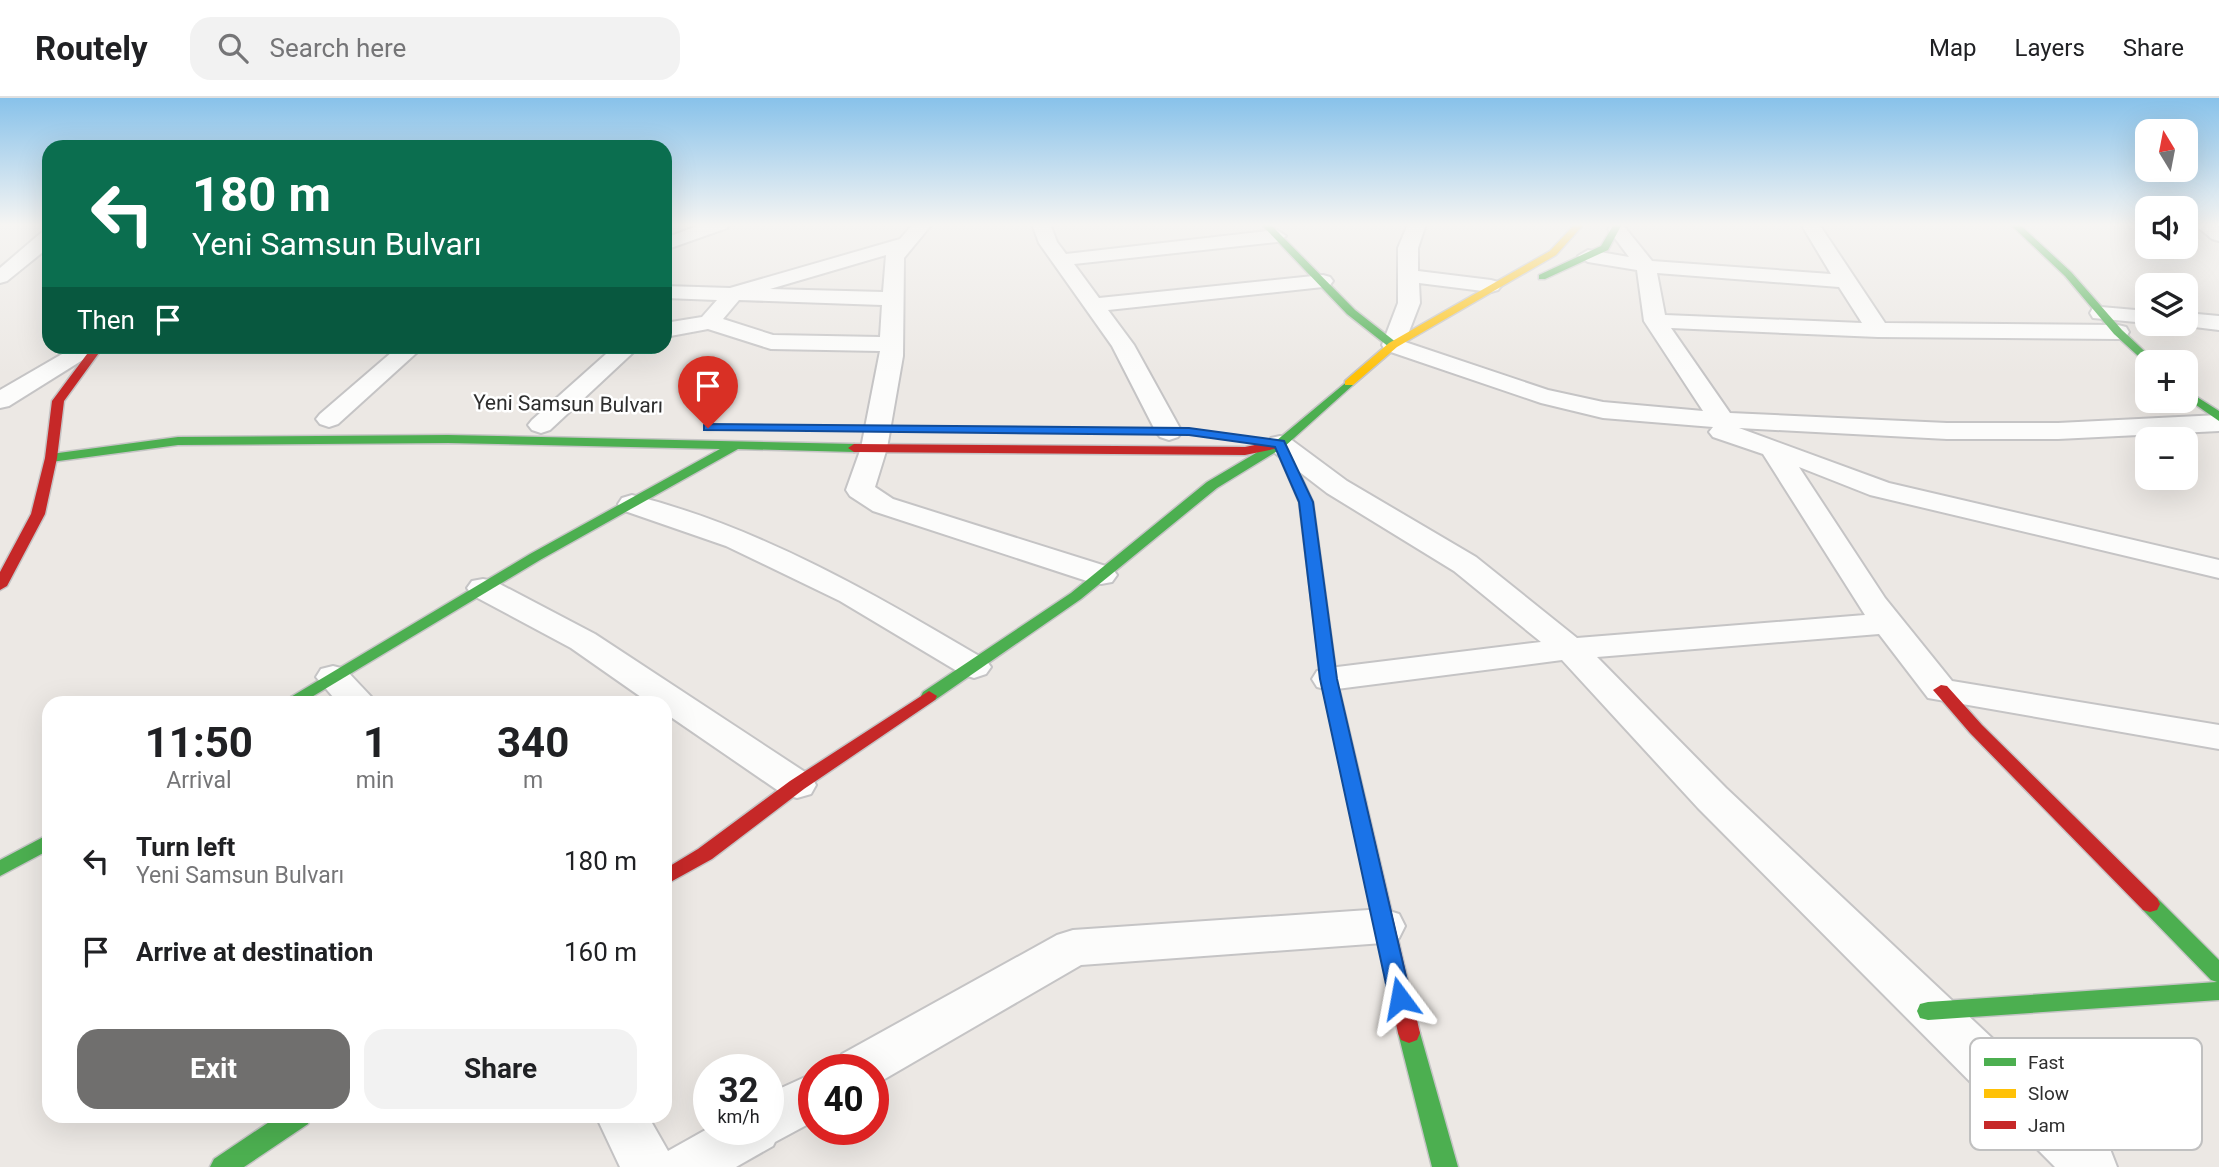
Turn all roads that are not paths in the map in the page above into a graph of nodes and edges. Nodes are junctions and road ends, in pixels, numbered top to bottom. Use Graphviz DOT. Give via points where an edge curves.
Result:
graph roads {
  1 [pos="800,274"];
  2 [pos="894,274"];
  3 [pos="1070,274"];
  4 [pos="1315,274"];
  5 [pos="1514,274"];
  6 [pos="1549,274"];
  7 [pos="1647,274"];
  8 [pos="1751,274"];
  9 [pos="1842,274"];
  10 [pos="2068,274"];
  11 [pos="1409,276"];
  12 [pos="1322,281"];
  13 [pos="1846,281"];
  14 [pos="1491,286"];
  15 [pos="672,292"];
  16 [pos="734,293"];
  17 [pos="893,299"];
  18 [pos="1094,305"];
  19 [pos="2101,313"];
  20 [pos="2135,316"];
  21 [pos="1655,321"];
  22 [pos="2198,321"];
  23 [pos="709,322"];
  24 [pos="2219,323"];
  25 [pos="672,329"];
  26 [pos="1878,330"];
  27 [pos="2118,332"];
  28 [pos="892,344"];
  29 [pos="1393,345"];
  30 [pos="2138,350"];
  31 [pos="81,354"];
  32 [pos="91,354"];
  33 [pos="402,354"];
  34 [pos="620,354"];
  35 [pos="0,401"];
  36 [pos="2198,402"];
  37 [pos="1656,415"];
  38 [pos="2219,417"];
  39 [pos="322,419"];
  40 [pos="356,419"];
  41 [pos="1722,420"];
  42 [pos="2219,423"];
  43 [pos="219,424"];
  44 [pos="514,424"];
  45 [pos="541,425"];
  46 [pos="596,426"];
  47 [pos="1179,432"];
  48 [pos="875,434"];
  49 [pos="67,439"];
  50 [pos="736,444"];
  51 [pos="1280,444"];
  52 [pos="1773,448"];
  53 [pos="51,458"];
  54 [pos="632,504"];
  55 [pos="2219,569"];
  56 [pos="1101,575"];
  57 [pos="0,586"];
  58 [pos="483,588"];
  59 [pos="1887,622"];
  60 [pos="1570,649"];
  61 [pos="974,667"];
  62 [pos="333,677"];
  63 [pos="1329,679"];
  64 [pos="1941,690"];
  65 [pos="301,696"];
  66 [pos="352,696"];
  67 [pos="665,696"];
  68 [pos="672,701"];
  69 [pos="2219,737"];
  70 [pos="797,785"];
  71 [pos="42,845"];
  72 [pos="0,869"];
  73 [pos="672,874"];
  74 [pos="1383,926"];
  75 [pos="2219,975"];
  76 [pos="2219,991"];
  77 [pos="1928,1011"];
  78 [pos="1970,1051"];
  79 [pos="886,1054"];
  80 [pos="289,1123"];
  81 [pos="625,1123"];
  82 [pos="726,1145"];
  83 [pos="2073,1150"];
  84 [pos="223,1167"];
  85 [pos="648,1167"];
  86 [pos="687,1167"];
  87 [pos="1445,1167"];
  88 [pos="2091,1167"];
  1 -- 16 [label="street"];
  2 -- 17 [label="street"];
  3 -- 18 [label="street"];
  4 -- 12 [label="main road"];
  5 -- 14 [label="main road"];
  6 -- 29 [label="main road"];
  7 -- 21 [label="street"];
  8 -- 13 [label="street"];
  9 -- 13 [label="street"];
  10 -- 19 [label="main road"];
  11 -- 14 [label="street"];
  11 -- 29 [label="street" via="1409,303"];
  12 -- 18 [label="street"];
  12 -- 29 [label="main road" via="1351,312"];
  13 -- 26 [label="street"];
  14 -- 29 [label="main road"];
  15 -- 16 [label="street"];
  16 -- 17 [label="street"];
  16 -- 23 [label="street"];
  17 -- 28 [label="street"];
  18 -- 47 [label="street"];
  19 -- 20 [label="street"];
  19 -- 27 [label="main road"];
  21 -- 26 [label="street"];
  21 -- 41 [label="street"];
  22 -- 24 [label="street"];
  23 -- 25 [label="street"];
  23 -- 28 [label="street" via="771,342"];
  26 -- 27 [label="street"];
  27 -- 30 [label="main road"];
  28 -- 48 [label="street"];
  29 -- 37 [label="street" via="1541,396 1603,410"];
  29 -- 51 [label="main road"];
  31 -- 35 [label="street"];
  32 -- 49 [label="main road" via="58,401"];
  33 -- 39 [label="street"];
  34 -- 45 [label="street"];
  36 -- 38 [label="main road"];
  37 -- 41 [label="street"];
  37 -- 52 [label="street"];
  39 -- 40 [label="main road"];
  41 -- 42 [label="street" via="1975,431"];
  43 -- 49 [label="main road"];
  44 -- 45 [label="main road, Yeni Samsun Bulvarı"];
  45 -- 46 [label="main road, Yeni Samsun Bulvarı"];
  47 -- 51 [label="main road"];
  48 -- 50 [label="main road, Yeni Samsun Bulvarı"];
  48 -- 51 [label="main road, Yeni Samsun Bulvarı" via="1245,451"];
  48 -- 56 [label="street" via="860,489 883,505"];
  49 -- 53 [label="main road"];
  50 -- 53 [label="main road, Yeni Samsun Bulvarı" via="178,441"];
  50 -- 54 [label="main road"];
  51 -- 56 [label="main road" via="1212,485"];
  51 -- 60 [label="street" via="1337,487 1465,564"];
  51 -- 63 [label="main road" via="1306,502"];
  52 -- 55 [label="street" via="1880,489"];
  52 -- 59 [label="street"];
  53 -- 57 [label="main road" via="38,514"];
  54 -- 58 [label="main road"];
  54 -- 61 [label="street" via="737,540 851,594"];
  56 -- 61 [label="main road"];
  58 -- 62 [label="main road"];
  58 -- 67 [label="street" via="583,641"];
  59 -- 60 [label="street"];
  59 -- 64 [label="street"];
  60 -- 63 [label="street"];
  60 -- 77 [label="street" via="1712,798"];
  61 -- 70 [label="main road"];
  62 -- 65 [label="main road"];
  62 -- 66 [label="street"];
  63 -- 74 [label="main road"];
  64 -- 69 [label="street"];
  64 -- 75 [label="main road"];
  68 -- 70 [label="street"];
  70 -- 73 [label="main road"];
  71 -- 72 [label="main road"];
  74 -- 79 [label="street" via="1073,948"];
  74 -- 87 [label="main road"];
  76 -- 77 [label="main road"];
  77 -- 78 [label="street"];
  80 -- 84 [label="main road"];
  81 -- 85 [label="street"];
  82 -- 86 [label="street"];
  83 -- 88 [label="street"];
}
